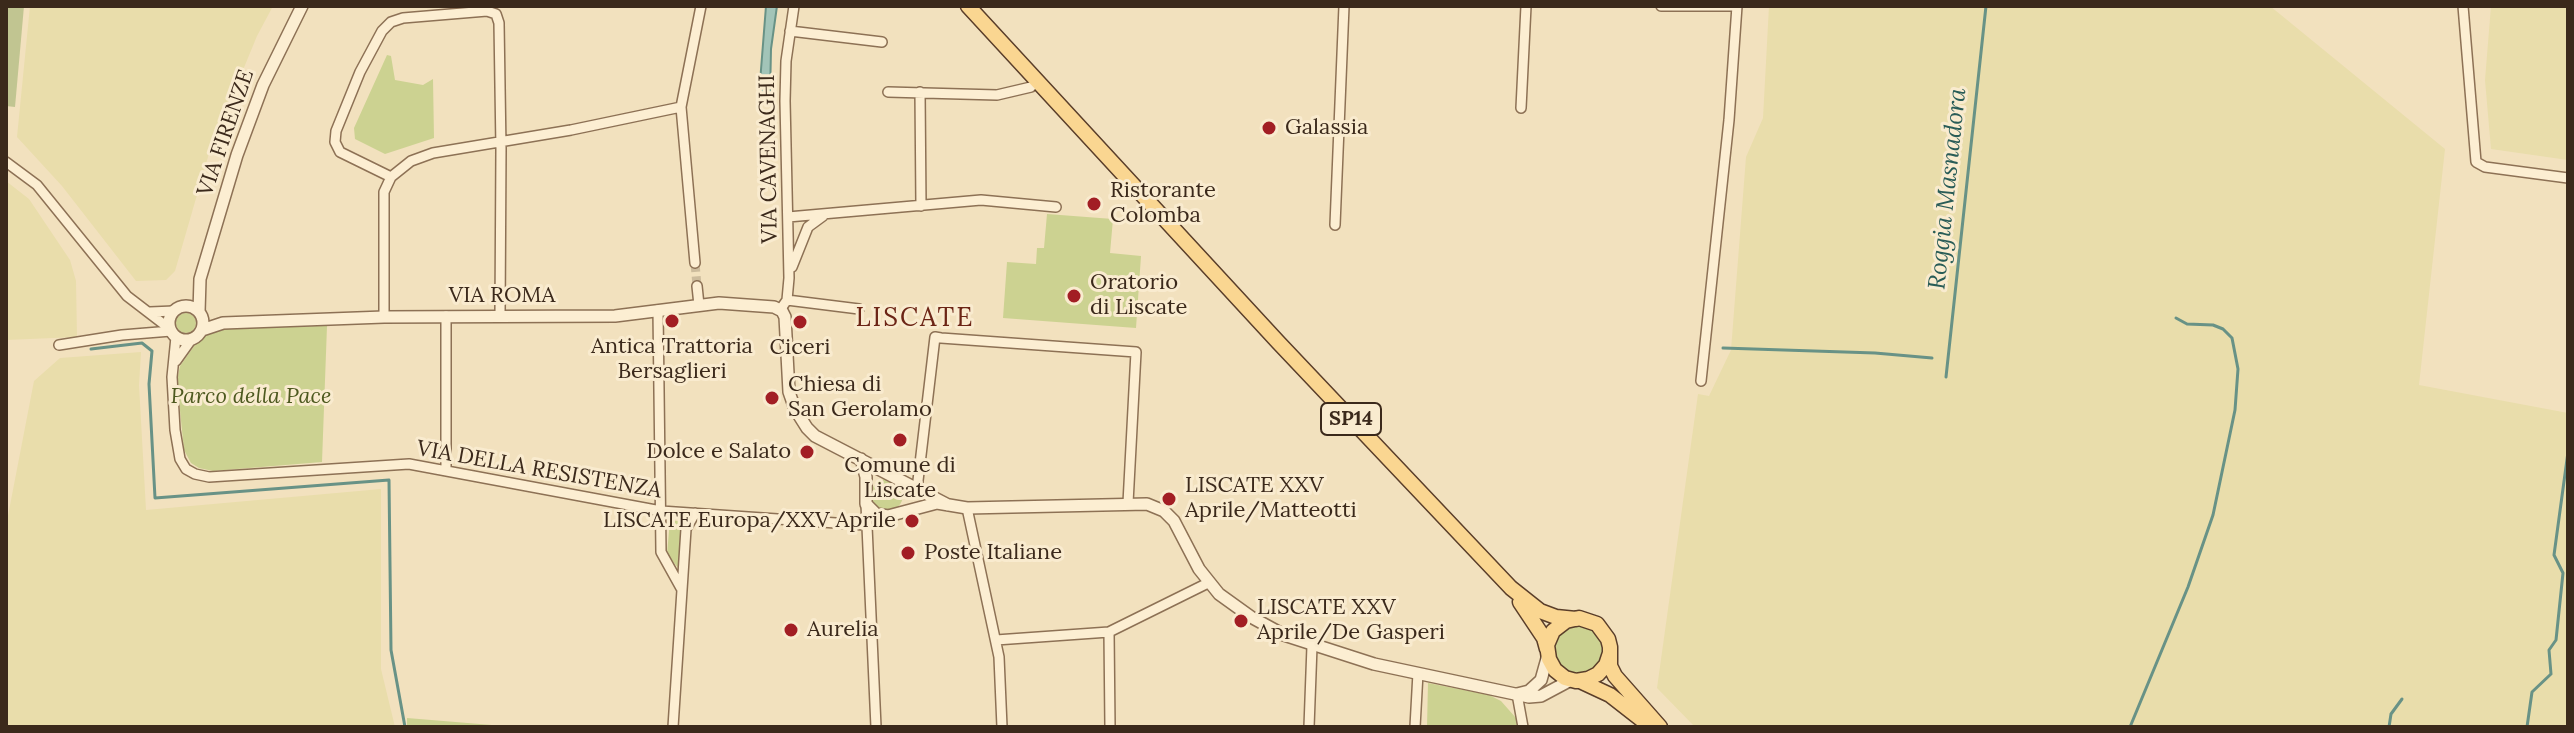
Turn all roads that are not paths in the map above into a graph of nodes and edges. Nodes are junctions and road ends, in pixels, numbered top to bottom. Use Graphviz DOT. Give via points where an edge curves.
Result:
graph roads {
  1 [pos="302,6"];
  2 [pos="701,6"];
  3 [pos="794,6"];
  4 [pos="956,6"];
  5 [pos="968,6"];
  6 [pos="1344,6"];
  7 [pos="1526,6"];
  8 [pos="1661,6"];
  9 [pos="1735,6"];
  10 [pos="2463,6"];
  11 [pos="790,31"];
  12 [pos="882,42"];
  13 [pos="1031,87"];
  14 [pos="888,92"];
  15 [pos="920,92"];
  16 [pos="681,107"];
  17 [pos="1521,108"];
  18 [pos="501,143"];
  19 [pos="6,162"];
  20 [pos="391,177"];
  21 [pos="2568,178"];
  22 [pos="921,206"];
  23 [pos="1056,207"];
  24 [pos="824,214"];
  25 [pos="788,217"];
  26 [pos="1335,225"];
  27 [pos="1192,248"];
  28 [pos="695,263"];
  29 [pos="789,278"];
  30 [pos="200,279"];
  31 [pos="697,286"];
  32 [pos="699,305"];
  33 [pos="784,305"];
  34 [pos="179,309"];
  35 [pos="859,309"];
  36 [pos="144,310"];
  37 [pos="658,310"];
  38 [pos="200,314"];
  39 [pos="446,316"];
  40 [pos="500,316"];
  41 [pos="384,317"];
  42 [pos="223,323"];
  43 [pos="202,330"];
  44 [pos="172,332"];
  45 [pos="191,340"];
  46 [pos="59,345"];
  47 [pos="174,364"];
  48 [pos="1701,381"];
  49 [pos="861,459"];
  50 [pos="446,470"];
  51 [pos="889,474"];
  52 [pos="903,481"];
  53 [pos="917,489"];
  54 [pos="866,490"];
  55 [pos="1128,503"];
  56 [pos="866,504"];
  57 [pos="948,505"];
  58 [pos="967,508"];
  59 [pos="904,510"];
  60 [pos="661,511"];
  61 [pos="695,513"];
  62 [pos="883,516"];
  63 [pos="865,525"];
  64 [pos="1208,583"];
  65 [pos="681,588"];
  66 [pos="1511,588"];
  67 [pos="1576,619"];
  68 [pos="1109,632"];
  69 [pos="996,640"];
  70 [pos="1312,646"];
  71 [pos="1547,652"];
  72 [pos="1610,653"];
  73 [pos="1418,673"];
  74 [pos="1575,681"];
  75 [pos="1517,694"];
  76 [pos="673,727"];
  77 [pos="876,727"];
  78 [pos="1002,727"];
  79 [pos="1110,727"];
  80 [pos="1309,727"];
  81 [pos="1415,727"];
  82 [pos="1523,727"];
  83 [pos="1651,727"];
  84 [pos="1660,727"];
  1 -- 30 [label="street, VIA FIRENZE" via="247,126"];
  2 -- 16 [label="street"];
  3 -- 11 [label="street, VIA CAVENAGHI"];
  4 -- 13 [label="main road, SP14"];
  5 -- 27 [label="main road, SP14"];
  6 -- 26 [label="street"];
  7 -- 17 [label="street"];
  8 -- 9 [label="street"];
  9 -- 48 [label="street" via="1729,120"];
  10 -- 21 [label="street" via="2476,162"];
  11 -- 12 [label="street"];
  11 -- 25 [label="street, VIA CAVENAGHI" via="785,101"];
  13 -- 15 [label="street" via="1001,94"];
  13 -- 27 [label="main road, SP14"];
  14 -- 15 [label="street"];
  15 -- 22 [label="street"];
  16 -- 18 [label="street"];
  16 -- 28 [label="street"];
  18 -- 20 [label="street" via="425,155"];
  18 -- 20 [label="street" via="496,14 401,18 383,29 360,72 335,142 340,152"];
  18 -- 40 [label="street"];
  19 -- 36 [label="street" via="37,185"];
  20 -- 41 [label="street" via="383,199"];
  22 -- 23 [label="street" via="993,200"];
  22 -- 24 [label="street"];
  24 -- 25 [label="street"];
  24 -- 29 [label="street" via="808,228"];
  25 -- 29 [label="street, VIA CAVENAGHI"];
  27 -- 66 [label="main road, SP14"];
  29 -- 33 [label="street, VIA CAVENAGHI"];
  30 -- 34 [label="street, VIA FIRENZE"];
  30 -- 38 [label="street, VIA FIRENZE"];
  31 -- 32 [label="street"];
  32 -- 33 [label="street, VIA ROMA"];
  32 -- 37 [label="street, VIA ROMA"];
  33 -- 35 [label="street"];
  33 -- 49 [label="street" via="789,392 795,409 812,433"];
  34 -- 36 [label="street"];
  34 -- 38 [label="street"];
  34 -- 44 [label="street" via="169,319"];
  36 -- 44 [label="street"];
  37 -- 40 [label="street, VIA ROMA" via="594,317"];
  37 -- 60 [label="street"];
  38 -- 42 [label="street, VIA ROMA"];
  38 -- 43 [label="street"];
  39 -- 40 [label="street, VIA ROMA"];
  39 -- 41 [label="street, VIA ROMA"];
  39 -- 50 [label="street"];
  41 -- 42 [label="street, VIA ROMA"];
  42 -- 43 [label="street, VIA ROMA"];
  43 -- 45 [label="street"];
  44 -- 45 [label="street"];
  44 -- 46 [label="street"];
  44 -- 47 [label="street"];
  45 -- 47 [label="street"];
  47 -- 50 [label="street, VIA DELLA RESISTENZA" via="178,451 186,469 195,474 396,464"];
  49 -- 51 [label="street"];
  49 -- 54 [label="street"];
  50 -- 60 [label="street, VIA DELLA RESISTENZA"];
  51 -- 52 [label="street"];
  51 -- 54 [label="street" via="875,476"];
  52 -- 53 [label="street"];
  52 -- 59 [label="street" via="909,497"];
  53 -- 55 [label="street" via="935,337 1136,352"];
  53 -- 57 [label="street"];
  53 -- 59 [label="street"];
  54 -- 56 [label="street"];
  55 -- 58 [label="street"];
  55 -- 64 [label="street" via="1151,505 1170,515"];
  56 -- 62 [label="street"];
  56 -- 63 [label="street"];
  57 -- 58 [label="street"];
  57 -- 59 [label="street"];
  58 -- 69 [label="street"];
  59 -- 62 [label="street"];
  60 -- 61 [label="street, VIA DELLA RESISTENZA"];
  60 -- 65 [label="street" via="662,555"];
  61 -- 63 [label="street, VIA DELLA RESISTENZA"];
  61 -- 65 [label="street" via="686,529"];
  62 -- 63 [label="street"];
  63 -- 77 [label="street"];
  64 -- 68 [label="street"];
  64 -- 70 [label="street" via="1251,617"];
  65 -- 76 [label="street"];
  66 -- 67 [label="main road, SP14" via="1540,611"];
  66 -- 71 [label="main road, SP14" via="1544,638"];
  67 -- 71 [label="main road" via="1555,629"];
  67 -- 72 [label="main road, SP14" via="1600,626"];
  68 -- 69 [label="street"];
  68 -- 79 [label="street"];
  69 -- 78 [label="street"];
  70 -- 73 [label="street"];
  70 -- 80 [label="street"];
  71 -- 74 [label="main road, SP14" via="1556,671"];
  71 -- 75 [label="street" via="1541,680"];
  72 -- 74 [label="main road" via="1599,673"];
  72 -- 84 [label="main road, SP14" via="1619,682"];
  73 -- 75 [label="street"];
  73 -- 81 [label="street"];
  74 -- 75 [label="street" via="1538,697"];
  74 -- 83 [label="main road, SP14" via="1610,695"];
  75 -- 82 [label="street"];
}
